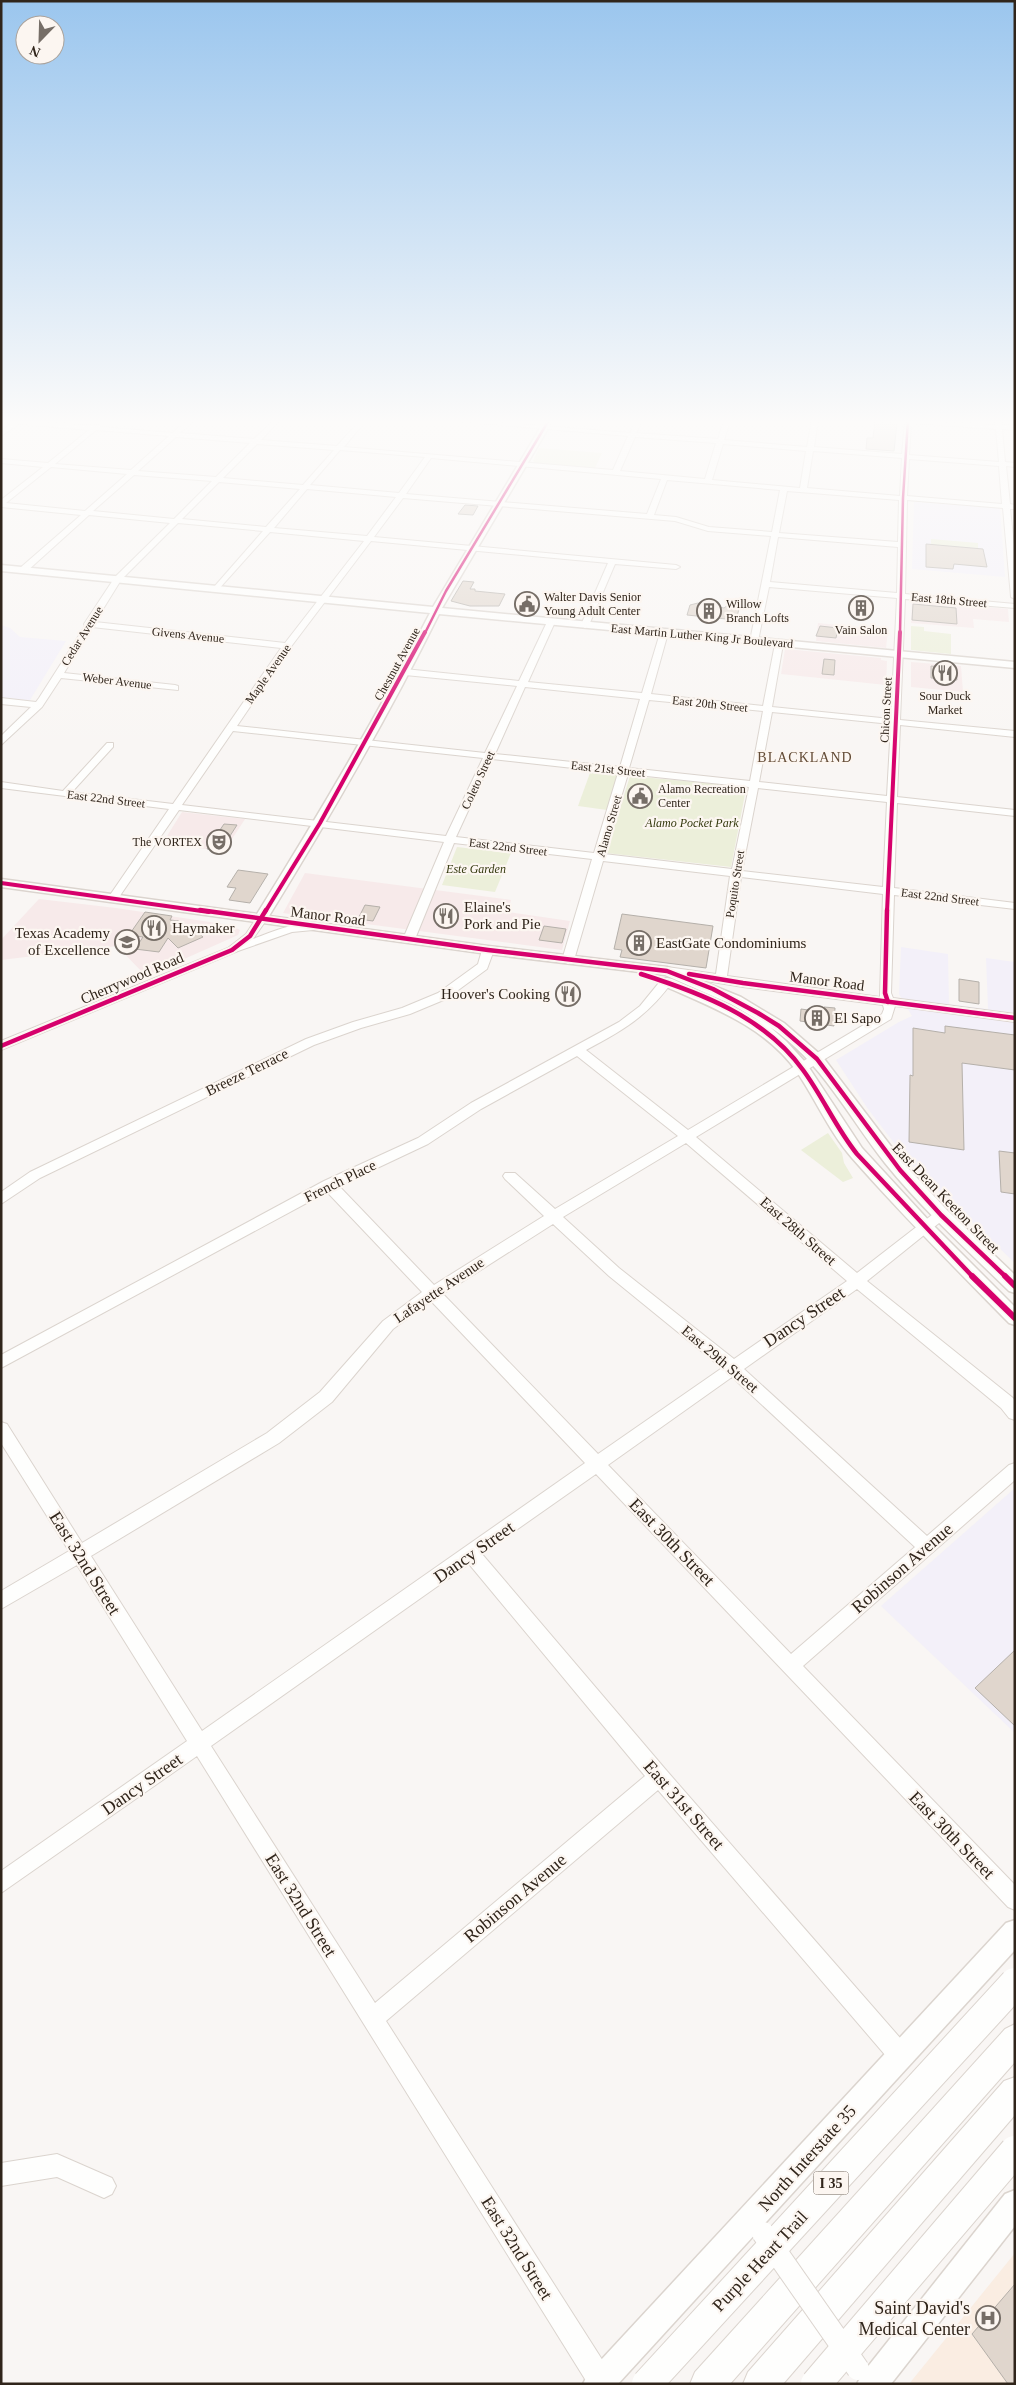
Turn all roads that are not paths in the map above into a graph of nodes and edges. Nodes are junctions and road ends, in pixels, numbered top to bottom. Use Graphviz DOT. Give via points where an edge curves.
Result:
graph roads {
  1 [pos="67,531"];
  2 [pos="166,531"];
  3 [pos="269,531"];
  4 [pos="284,531"];
  5 [pos="376,531"];
  6 [pos="482,531"];
  7 [pos="738,531"];
  8 [pos="902,531"];
  9 [pos="1010,531"];
  10 [pos="774,534"];
  11 [pos="370,539"];
  12 [pos="902,545"];
  13 [pos="471,549"];
  14 [pos="1013,554"];
  15 [pos="612,562"];
  16 [pos="676,567"];
  17 [pos="1,568"];
  18 [pos="23,570"];
  19 [pos="118,579"];
  20 [pos="764,584"];
  21 [pos="217,589"];
  22 [pos="900,595"];
  23 [pos="1015,597"];
  24 [pos="323,600"];
  25 [pos="1015,606"];
  26 [pos="437,610"];
  27 [pos="551,622"];
  28 [pos="88,624"];
  29 [pos="585,625"];
  30 [pos="664,633"];
  31 [pos="754,642"];
  32 [pos="779,644"];
  33 [pos="287,646"];
  34 [pos="898,654"];
  35 [pos="1015,665"];
  36 [pos="405,672"];
  37 [pos="58,675"];
  38 [pos="523,684"];
  39 [pos="175,688"];
  40 [pos="645,697"];
  41 [pos="1,701"];
  42 [pos="39,705"];
  43 [pos="767,710"];
  44 [pos="895,723"];
  45 [pos="230,728"];
  46 [pos="1015,734"];
  47 [pos="1,742"];
  48 [pos="365,742"];
  49 [pos="110,745"];
  50 [pos="489,756"];
  51 [pos="623,770"];
  52 [pos="1,785"];
  53 [pos="754,785"];
  54 [pos="65,794"];
  55 [pos="892,800"];
  56 [pos="175,807"];
  57 [pos="1015,813"];
  58 [pos="320,823"];
  59 [pos="450,839"];
  60 [pos="600,858"];
  61 [pos="736,874"];
  62 [pos="1,883"];
  63 [pos="888,890"];
  64 [pos="112,898"];
  65 [pos="1015,906"];
  66 [pos="261,919"];
  67 [pos="313,926"];
  68 [pos="409,939"];
  69 [pos="232,950"];
  70 [pos="488,950"];
  71 [pos="568,960"];
  72 [pos="622,967"];
  73 [pos="666,977"];
  74 [pos="721,978"];
  75 [pos="888,1002"];
  76 [pos="1015,1018"];
  77 [pos="1,1046"];
  78 [pos="579,1051"];
  79 [pos="816,1059"];
  80 [pos="801,1067"];
  81 [pos="687,1136"];
  82 [pos="510,1176"];
  83 [pos="329,1185"];
  84 [pos="1,1199"];
  85 [pos="942,1215"];
  86 [pos="554,1216"];
  87 [pos="926,1228"];
  88 [pos="857,1281"];
  89 [pos="1015,1286"];
  90 [pos="430,1293"];
  91 [pos="991,1295"];
  92 [pos="1015,1318"];
  93 [pos="1015,1327"];
  94 [pos="1,1362"];
  95 [pos="732,1367"];
  96 [pos="1015,1413"];
  97 [pos="1,1429"];
  98 [pos="597,1464"];
  99 [pos="1015,1470"];
  100 [pos="926,1546"];
  101 [pos="79,1554"];
  102 [pos="471,1554"];
  103 [pos="1,1601"];
  104 [pos="790,1666"];
  105 [pos="200,1744"];
  106 [pos="659,1777"];
  107 [pos="1,1883"];
  108 [pos="1015,1900"];
  109 [pos="1015,1932"];
  110 [pos="1015,1983"];
  111 [pos="372,2019"];
  112 [pos="1015,2039"];
  113 [pos="900,2055"];
  114 [pos="1015,2092"];
  115 [pos="1015,2151"];
  116 [pos="1,2175"];
  117 [pos="104,2186"];
  118 [pos="1015,2204"];
  119 [pos="758,2226"];
  120 [pos="866,2379"];
  121 [pos="600,2382"];
  122 [pos="647,2384"];
  123 [pos="707,2384"];
  124 [pos="760,2384"];
  125 [pos="816,2384"];
  1 -- 18 [label="street"];
  2 -- 19 [label="street, Cedar Avenue"];
  3 -- 21 [label="street"];
  4 -- 11 [label="street"];
  5 -- 11 [label="street, Maple Avenue"];
  6 -- 13 [label="main road, Chestnut Avenue"];
  7 -- 10 [label="street"];
  8 -- 12 [label="street, Chicon Street"];
  9 -- 14 [label="street"];
  10 -- 12 [label="street"];
  10 -- 20 [label="street"];
  11 -- 13 [label="street"];
  11 -- 24 [label="street, Maple Avenue"];
  12 -- 22 [label="street, Chicon Street"];
  13 -- 15 [label="street"];
  13 -- 26 [label="main road, Chestnut Avenue"];
  14 -- 23 [label="street"];
  15 -- 16 [label="street"];
  15 -- 29 [label="street"];
  17 -- 18 [label="main road, East Martin Luther King Jr Boulevard"];
  18 -- 19 [label="main road, East Martin Luther King Jr Boulevard"];
  19 -- 21 [label="main road, East Martin Luther King Jr Boulevard"];
  19 -- 28 [label="street, Cedar Avenue"];
  20 -- 22 [label="street, East 18th Street"];
  20 -- 31 [label="street"];
  21 -- 24 [label="main road, East Martin Luther King Jr Boulevard"];
  22 -- 25 [label="street, East 18th Street"];
  22 -- 34 [label="street, Chicon Street"];
  24 -- 26 [label="main road, East Martin Luther King Jr Boulevard"];
  24 -- 33 [label="street, Maple Avenue"];
  26 -- 27 [label="main road, East Martin Luther King Jr Boulevard"];
  26 -- 36 [label="main road, Chestnut Avenue"];
  27 -- 29 [label="main road, East Martin Luther King Jr Boulevard"];
  27 -- 38 [label="street, Coleto Street"];
  28 -- 33 [label="street, Givens Avenue"];
  28 -- 37 [label="street, Cedar Avenue"];
  29 -- 30 [label="main road, East Martin Luther King Jr Boulevard"];
  30 -- 31 [label="main road, East Martin Luther King Jr Boulevard"];
  30 -- 40 [label="street, Alamo Street"];
  31 -- 32 [label="main road, East Martin Luther King Jr Boulevard"];
  32 -- 34 [label="main road, East Martin Luther King Jr Boulevard"];
  32 -- 43 [label="street, Poquito Street"];
  33 -- 45 [label="street, Maple Avenue"];
  34 -- 35 [label="main road, East Martin Luther King Jr Boulevard"];
  34 -- 44 [label="street, Chicon Street"];
  36 -- 38 [label="street, East 20th Street"];
  36 -- 48 [label="main road, Chestnut Avenue"];
  37 -- 39 [label="street, Weber Avenue"];
  37 -- 42 [label="street, Cedar Avenue"];
  38 -- 40 [label="street, East 20th Street"];
  38 -- 50 [label="street, Coleto Street"];
  40 -- 43 [label="street, East 20th Street"];
  40 -- 51 [label="street, Alamo Street"];
  41 -- 42 [label="street"];
  42 -- 47 [label="street, Cedar Avenue"];
  43 -- 44 [label="street, East 20th Street"];
  43 -- 53 [label="street, Poquito Street"];
  44 -- 46 [label="street, East 20th Street"];
  44 -- 55 [label="street, Chicon Street"];
  45 -- 48 [label="street, East 21st Street"];
  45 -- 56 [label="street, Maple Avenue"];
  48 -- 50 [label="street, East 21st Street"];
  48 -- 58 [label="main road, Chestnut Avenue"];
  49 -- 54 [label="street"];
  50 -- 51 [label="street, East 21st Street"];
  50 -- 59 [label="street, Coleto Street"];
  51 -- 53 [label="street, East 21st Street"];
  51 -- 60 [label="street, Alamo Street"];
  52 -- 54 [label="street, East 22nd Street"];
  53 -- 55 [label="street, East 21st Street"];
  53 -- 61 [label="street, Poquito Street"];
  54 -- 56 [label="street, East 22nd Street"];
  55 -- 57 [label="street, East 21st Street"];
  55 -- 63 [label="street, Chicon Street"];
  56 -- 58 [label="street, East 22nd Street"];
  56 -- 64 [label="street, Maple Avenue"];
  58 -- 59 [label="street, East 22nd Street"];
  58 -- 66 [label="main road, Chestnut Avenue"];
  59 -- 60 [label="street, East 22nd Street"];
  59 -- 68 [label="street, Coleto Street"];
  60 -- 61 [label="street, East 22nd Street"];
  60 -- 71 [label="street, Alamo Street"];
  61 -- 63 [label="street, East 22nd Street"];
  61 -- 74 [label="street, Poquito Street"];
  62 -- 64 [label="main road, Manor Road"];
  63 -- 65 [label="street, East 22nd Street"];
  63 -- 75 [label="street, Chicon Street" via="885,993"];
  64 -- 66 [label="main road, Manor Road"];
  66 -- 67 [label="main road, Manor Road"];
  66 -- 69 [label="street, Cherrywood Road" via="250,936"];
  67 -- 68 [label="main road, Manor Road"];
  67 -- 69 [label="street" via="290,929"];
  68 -- 70 [label="main road, Manor Road"];
  69 -- 77 [label="street, Cherrywood Road"];
  70 -- 71 [label="main road, Manor Road"];
  70 -- 84 [label="street, Breeze Terrace" via="483,966 442,996 296,1049 35,1175"];
  71 -- 72 [label="main road, Manor Road"];
  72 -- 73 [label="main road, East Dean Keeton Street"];
  73 -- 74 [label="street, Manor Road"];
  73 -- 78 [label="street, French Place" via="639,1012"];
  73 -- 79 [label="main road, East Dean Keeton Street" via="712,988 755,1010 794,1038"];
  73 -- 80 [label="main road, East Dean Keeton Street" via="746,1018 781,1044"];
  74 -- 75 [label="street, Manor Road"];
  75 -- 76 [label="street, Manor Road"];
  75 -- 79 [label="street, Lafayette Avenue" via="890,1010 887,1016"];
  78 -- 81 [label="street, East 28th Street"];
  78 -- 83 [label="street, French Place" via="476,1106 423,1141"];
  79 -- 80 [label="street, Lafayette Avenue"];
  79 -- 85 [label="main road, East Dean Keeton Street" via="878,1145"];
  80 -- 81 [label="street, Lafayette Avenue"];
  80 -- 87 [label="main road, East Dean Keeton Street" via="856,1152"];
  81 -- 86 [label="street, Lafayette Avenue"];
  81 -- 88 [label="street, East 28th Street"];
  82 -- 86 [label="street, East 29th Street"];
  83 -- 90 [label="street, East 30th Street"];
  83 -- 94 [label="street, French Place"];
  85 -- 87 [label="street, Dancy Street"];
  85 -- 89 [label="main road, East Dean Keeton Street"];
  86 -- 90 [label="street, Lafayette Avenue"];
  86 -- 95 [label="street, East 29th Street" via="614,1272"];
  87 -- 88 [label="street, Dancy Street"];
  87 -- 91 [label="main road, East Dean Keeton Street"];
  88 -- 95 [label="street, Dancy Street"];
  88 -- 96 [label="street, East 28th Street" via="1007,1403"];
  90 -- 98 [label="street, East 30th Street"];
  90 -- 101 [label="street, Lafayette Avenue" via="388,1324 332,1391 302,1418"];
  91 -- 92 [label="main road, East Dean Keeton Street"];
  91 -- 93 [label="main road"];
  95 -- 98 [label="street, Dancy Street"];
  95 -- 100 [label="street, East 29th Street"];
  97 -- 101 [label="street, East 32nd Street"];
  98 -- 102 [label="street, Dancy Street"];
  98 -- 104 [label="street, East 30th Street"];
  99 -- 100 [label="street, Robinson Avenue"];
  100 -- 104 [label="street, Robinson Avenue"];
  101 -- 103 [label="street, Lafayette Avenue"];
  101 -- 105 [label="street, East 32nd Street"];
  102 -- 105 [label="street, Dancy Street"];
  102 -- 106 [label="street, East 31st Street"];
  104 -- 108 [label="street, East 30th Street"];
  105 -- 107 [label="street, Dancy Street"];
  105 -- 111 [label="street, East 32nd Street"];
  106 -- 111 [label="street, Robinson Avenue"];
  106 -- 113 [label="street, East 31st Street"];
  109 -- 113 [label="main road, North Interstate 35"];
  110 -- 122 [label="highway, Purple Heart Trail / I 35, bridge"];
  111 -- 121 [label="street, East 32nd Street"];
  112 -- 123 [label="highway, I 35"];
  113 -- 119 [label="main road, North Interstate 35"];
  114 -- 124 [label="highway"];
  115 -- 125 [label="highway, bridge"];
  116 -- 117 [label="street" via="57,2165"];
  118 -- 120 [label="main road"];
  119 -- 120 [label="street, bridge"];
  119 -- 121 [label="main road, North Interstate 35"];
}
